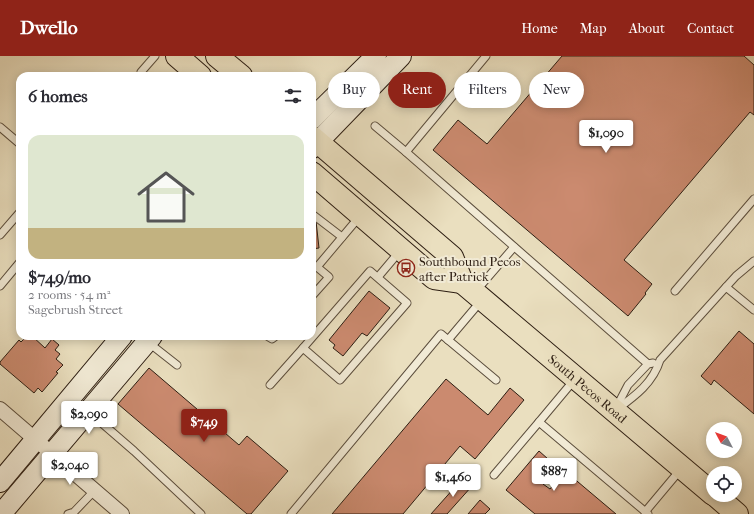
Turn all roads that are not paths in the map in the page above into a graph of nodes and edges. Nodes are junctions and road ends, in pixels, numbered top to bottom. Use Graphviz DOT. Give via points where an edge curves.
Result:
graph roads {
  1 [pos="155,56"];
  2 [pos="177,56"];
  3 [pos="217,56"];
  4 [pos="374,56"];
  5 [pos="401,56"];
  6 [pos="486,56"];
  7 [pos="144,72"];
  8 [pos="195,72"];
  9 [pos="235,72"];
  10 [pos="316,115"];
  11 [pos="375,126"];
  12 [pos="0,127"];
  13 [pos="316,140"];
  14 [pos="16,141"];
  15 [pos="316,144"];
  16 [pos="406,152"];
  17 [pos="316,177"];
  18 [pos="754,199"];
  19 [pos="361,216"];
  20 [pos="16,217"];
  21 [pos="316,217"];
  22 [pos="0,235"];
  23 [pos="342,237"];
  24 [pos="514,247"];
  25 [pos="401,250"];
  26 [pos="754,261"];
  27 [pos="316,264"];
  28 [pos="16,267"];
  29 [pos="316,267"];
  30 [pos="378,277"];
  31 [pos="0,286"];
  32 [pos="726,287"];
  33 [pos="675,291"];
  34 [pos="316,292"];
  35 [pos="473,292"];
  36 [pos="754,310"];
  37 [pos="316,333"];
  38 [pos="119,340"];
  39 [pos="145,340"];
  40 [pos="149,340"];
  41 [pos="310,340"];
  42 [pos="448,340"];
  43 [pos="303,348"];
  44 [pos="660,360"];
  45 [pos="648,364"];
  46 [pos="176,365"];
  47 [pos="576,378"];
  48 [pos="496,380"];
  49 [pos="270,385"];
  50 [pos="0,409"];
  51 [pos="88,411"];
  52 [pos="615,411"];
  53 [pos="539,422"];
  54 [pos="36,440"];
  55 [pos="52,454"];
  56 [pos="682,468"];
  57 [pos="494,475"];
  58 [pos="0,482"];
  59 [pos="706,488"];
  60 [pos="95,490"];
  61 [pos="723,502"];
  62 [pos="647,513"];
  63 [pos="2,514"];
  64 [pos="68,514"];
  65 [pos="122,514"];
  66 [pos="201,514"];
  67 [pos="291,514"];
  68 [pos="737,514"];
  1 -- 7 [label="lane"];
  2 -- 8 [label="main road"];
  3 -- 9 [label="main road"];
  4 -- 10 [label="main road"];
  5 -- 13 [label="main road"];
  6 -- 16 [label="lane"];
  11 -- 16 [label="lane"];
  12 -- 14 [label="lane"];
  15 -- 35 [label="main road, South Pecos Road" via="452,257"];
  16 -- 24 [label="lane"];
  17 -- 19 [label="main road"];
  18 -- 33 [label="lane"];
  19 -- 23 [label="lane"];
  19 -- 25 [label="main road"];
  20 -- 22 [label="lane"];
  21 -- 23 [label="lane"];
  23 -- 27 [label="lane"];
  24 -- 35 [label="lane"];
  24 -- 45 [label="lane"];
  25 -- 30 [label="lane"];
  25 -- 35 [label="main road" via="434,278"];
  26 -- 32 [label="lane"];
  28 -- 31 [label="lane"];
  29 -- 34 [label="lane" via="329,277"];
  30 -- 37 [label="lane" via="370,272"];
  30 -- 43 [label="lane" via="408,303 340,380"];
  32 -- 36 [label="lane"];
  32 -- 44 [label="lane"];
  35 -- 42 [label="lane"];
  35 -- 47 [label="main road, South Pecos Road"];
  38 -- 54 [label="main road"];
  39 -- 51 [label="main road"];
  40 -- 46 [label="lane"];
  41 -- 43 [label="lane"];
  42 -- 48 [label="lane"];
  42 -- 67 [label="lane" via="441,334"];
  43 -- 49 [label="lane"];
  44 -- 45 [label="lane"];
  44 -- 52 [label="lane" via="656,374 639,394"];
  45 -- 52 [label="lane" via="628,385"];
  47 -- 52 [label="main road, South Pecos Road"];
  47 -- 53 [label="lane"];
  50 -- 54 [label="street"];
  51 -- 55 [label="main road"];
  51 -- 66 [label="lane" via="134,450"];
  52 -- 56 [label="main road, South Pecos Road"];
  53 -- 57 [label="lane"];
  53 -- 62 [label="lane"];
  54 -- 55 [label="street"];
  54 -- 58 [label="main road"];
  55 -- 60 [label="street"];
  55 -- 63 [label="main road"];
  56 -- 59 [label="main road, South Pecos Road"];
  56 -- 62 [label="lane"];
  60 -- 64 [label="lane" via="74,512"];
  60 -- 65 [label="street"];
  61 -- 68 [label="main road, South Pecos Road"];
}
